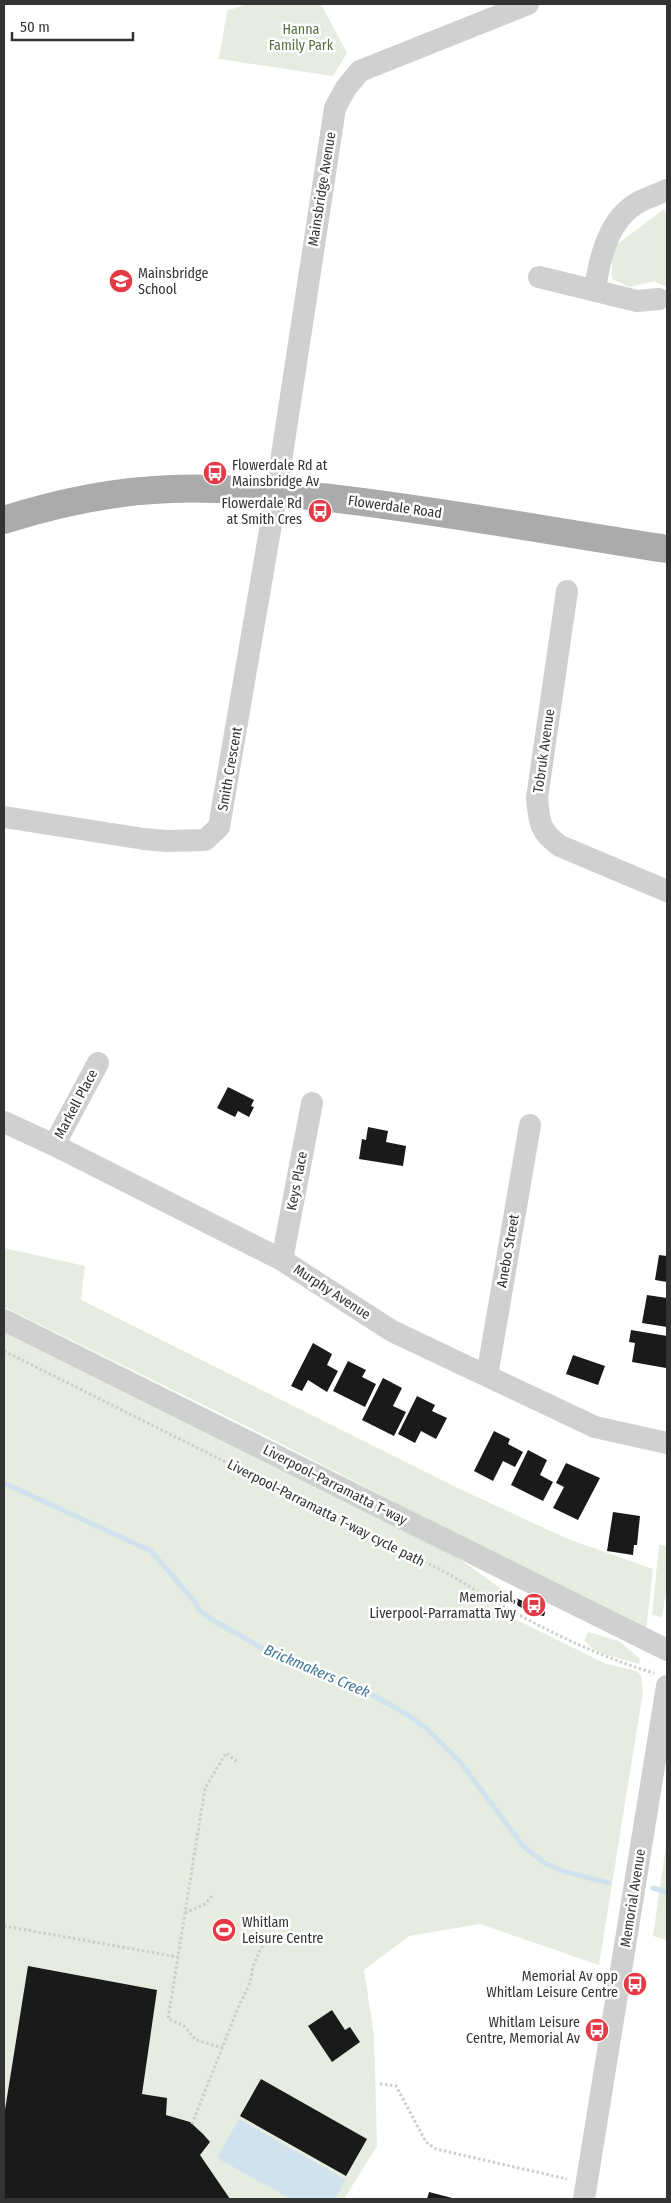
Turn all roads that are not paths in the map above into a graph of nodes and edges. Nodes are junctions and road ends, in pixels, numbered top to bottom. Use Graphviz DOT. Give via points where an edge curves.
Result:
graph roads {
  1 [pos="528,4"];
  2 [pos="667,190"];
  3 [pos="539,277"];
  4 [pos="596,289"];
  5 [pos="659,298"];
  6 [pos="276,492"];
  7 [pos="4,520"];
  8 [pos="667,549"];
  9 [pos="567,591"];
  10 [pos="4,817"];
  11 [pos="667,891"];
  12 [pos="98,1064"];
  13 [pos="312,1103"];
  14 [pos="4,1122"];
  15 [pos="530,1125"];
  16 [pos="54,1145"];
  17 [pos="282,1260"];
  18 [pos="4,1320"];
  19 [pos="487,1376"];
  20 [pos="667,1443"];
  21 [pos="667,1650"];
  22 [pos="667,1686"];
  23 [pos="584,2199"];
  1 -- 6 [label="street, Mainsbridge Avenue" via="360,71 335,108"];
  2 -- 4 [label="street" via="638,203 619,218 599,264"];
  3 -- 4 [label="street"];
  4 -- 5 [label="street" via="637,300"];
  6 -- 7 [label="main road, Flowerdale Road" via="180,489 144,492 50,507"];
  6 -- 8 [label="main road, Flowerdale Road" via="424,510"];
  6 -- 10 [label="street, Smith Crescent" via="219,826 205,840 166,841"];
  9 -- 11 [label="street, Tobruk Avenue" via="537,798 542,829 560,846"];
  12 -- 16 [label="street, Markell Place"];
  13 -- 17 [label="street, Keys Place"];
  14 -- 16 [label="street, Murphy Avenue"];
  15 -- 19 [label="street, Anebo Street"];
  16 -- 17 [label="street, Murphy Avenue"];
  17 -- 19 [label="street, Murphy Avenue" via="392,1331"];
  18 -- 21 [label="street, Liverpool–Parramatta T-way"];
  19 -- 20 [label="street, Murphy Avenue" via="595,1427"];
  22 -- 23 [label="street, Memorial Avenue"];
}
